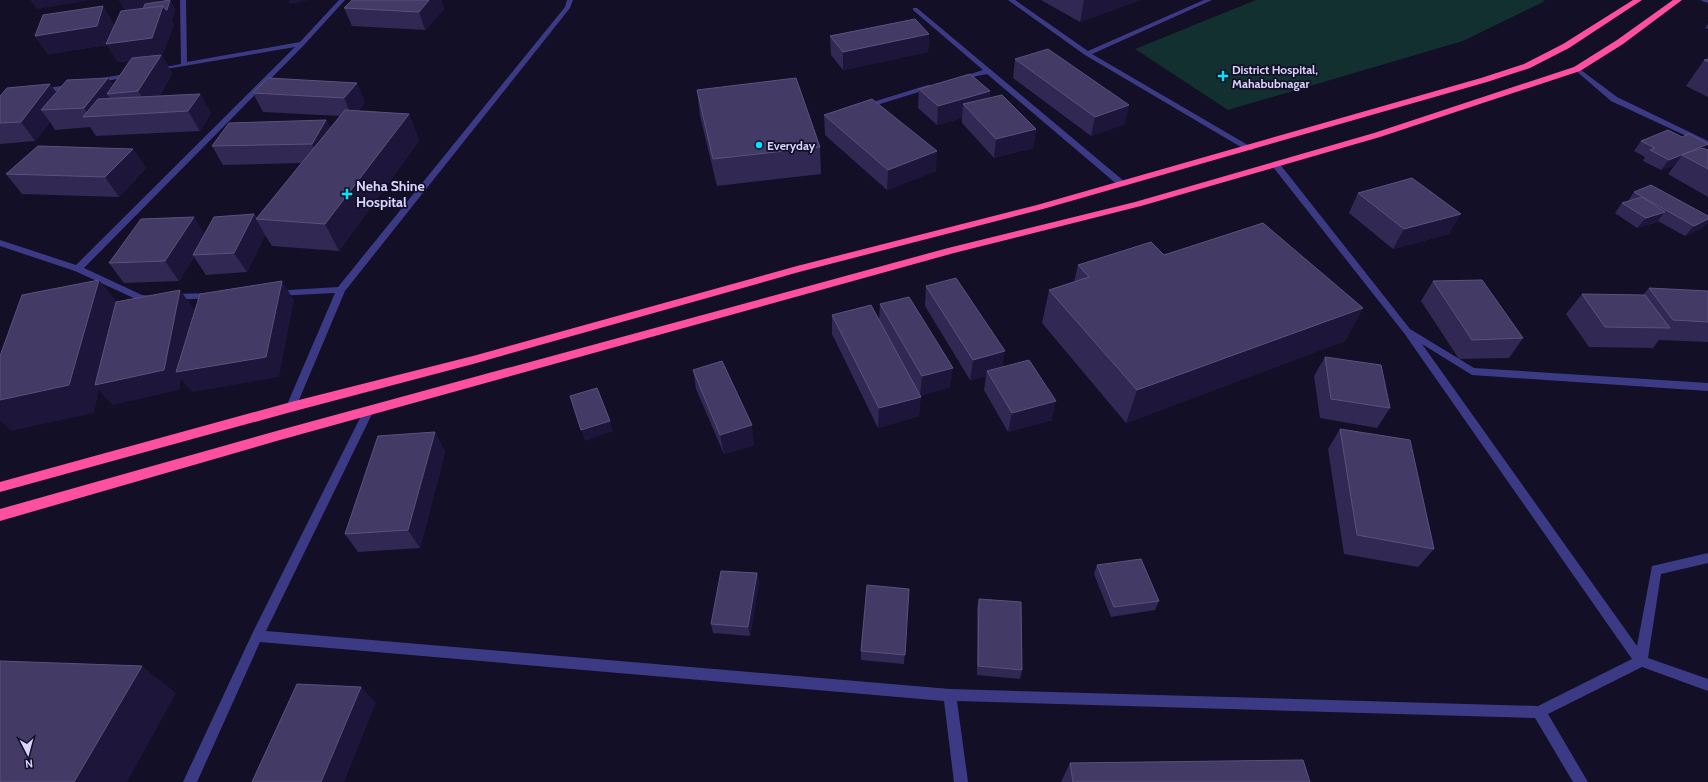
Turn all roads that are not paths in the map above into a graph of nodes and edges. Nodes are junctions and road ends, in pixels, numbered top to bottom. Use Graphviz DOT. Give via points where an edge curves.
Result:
graph roads {
  1 [pos="183,0"];
  2 [pos="342,0"];
  3 [pos="570,0"];
  4 [pos="1011,0"];
  5 [pos="1209,0"];
  6 [pos="1638,0"];
  7 [pos="1678,0"];
  8 [pos="1704,0"];
  9 [pos="1708,1"];
  10 [pos="915,8"];
  11 [pos="302,44"];
  12 [pos="1087,54"];
  13 [pos="184,65"];
  14 [pos="1577,68"];
  15 [pos="989,71"];
  16 [pos="146,72"];
  17 [pos="138,74"];
  18 [pos="952,81"];
  19 [pos="92,82"];
  20 [pos="77,85"];
  21 [pos="937,85"];
  22 [pos="31,93"];
  23 [pos="856,108"];
  24 [pos="1708,144"];
  25 [pos="1249,148"];
  26 [pos="1276,165"];
  27 [pos="1122,184"];
  28 [pos="984,221"];
  29 [pos="1000,238"];
  30 [pos="0,243"];
  31 [pos="78,269"];
  32 [pos="341,290"];
  33 [pos="264,293"];
  34 [pos="218,295"];
  35 [pos="1407,331"];
  36 [pos="1708,387"];
  37 [pos="290,407"];
  38 [pos="368,412"];
  39 [pos="0,487"];
  40 [pos="0,515"];
  41 [pos="1708,558"];
  42 [pos="257,636"];
  43 [pos="1641,661"];
  44 [pos="1708,685"];
  45 [pos="950,695"];
  46 [pos="1539,712"];
  47 [pos="190,782"];
  48 [pos="961,782"];
  49 [pos="1581,782"];
  1 -- 13 [label="street"];
  2 -- 11 [label="street"];
  3 -- 32 [label="street" via="568,7"];
  4 -- 12 [label="street"];
  5 -- 12 [label="street"];
  6 -- 25 [label="highway" via="1566,46 1526,66"];
  7 -- 14 [label="highway" via="1620,42"];
  8 -- 9 [label="street"];
  10 -- 15 [label="street"];
  11 -- 13 [label="street"];
  11 -- 31 [label="street"];
  12 -- 25 [label="street"];
  13 -- 16 [label="street"];
  14 -- 24 [label="street" via="1614,99"];
  14 -- 26 [label="highway" via="1385,133"];
  15 -- 18 [label="street"];
  15 -- 27 [label="street"];
  17 -- 19 [label="street"];
  20 -- 22 [label="street"];
  21 -- 23 [label="street"];
  25 -- 27 [label="highway"];
  26 -- 29 [label="highway" via="1138,204"];
  26 -- 35 [label="street"];
  27 -- 28 [label="highway"];
  28 -- 29 [label="highway"];
  28 -- 37 [label="highway"];
  29 -- 38 [label="highway"];
  30 -- 31 [label="street"];
  31 -- 34 [label="street" via="141,298"];
  32 -- 33 [label="street"];
  32 -- 37 [label="street"];
  35 -- 36 [label="street" via="1472,371"];
  35 -- 43 [label="street"];
  37 -- 39 [label="highway"];
  38 -- 40 [label="highway"];
  38 -- 42 [label="street"];
  41 -- 43 [label="street" via="1656,570"];
  42 -- 45 [label="street"];
  42 -- 47 [label="street"];
  43 -- 44 [label="street"];
  43 -- 46 [label="street"];
  45 -- 46 [label="street"];
  45 -- 48 [label="street"];
  46 -- 49 [label="street"];
}
